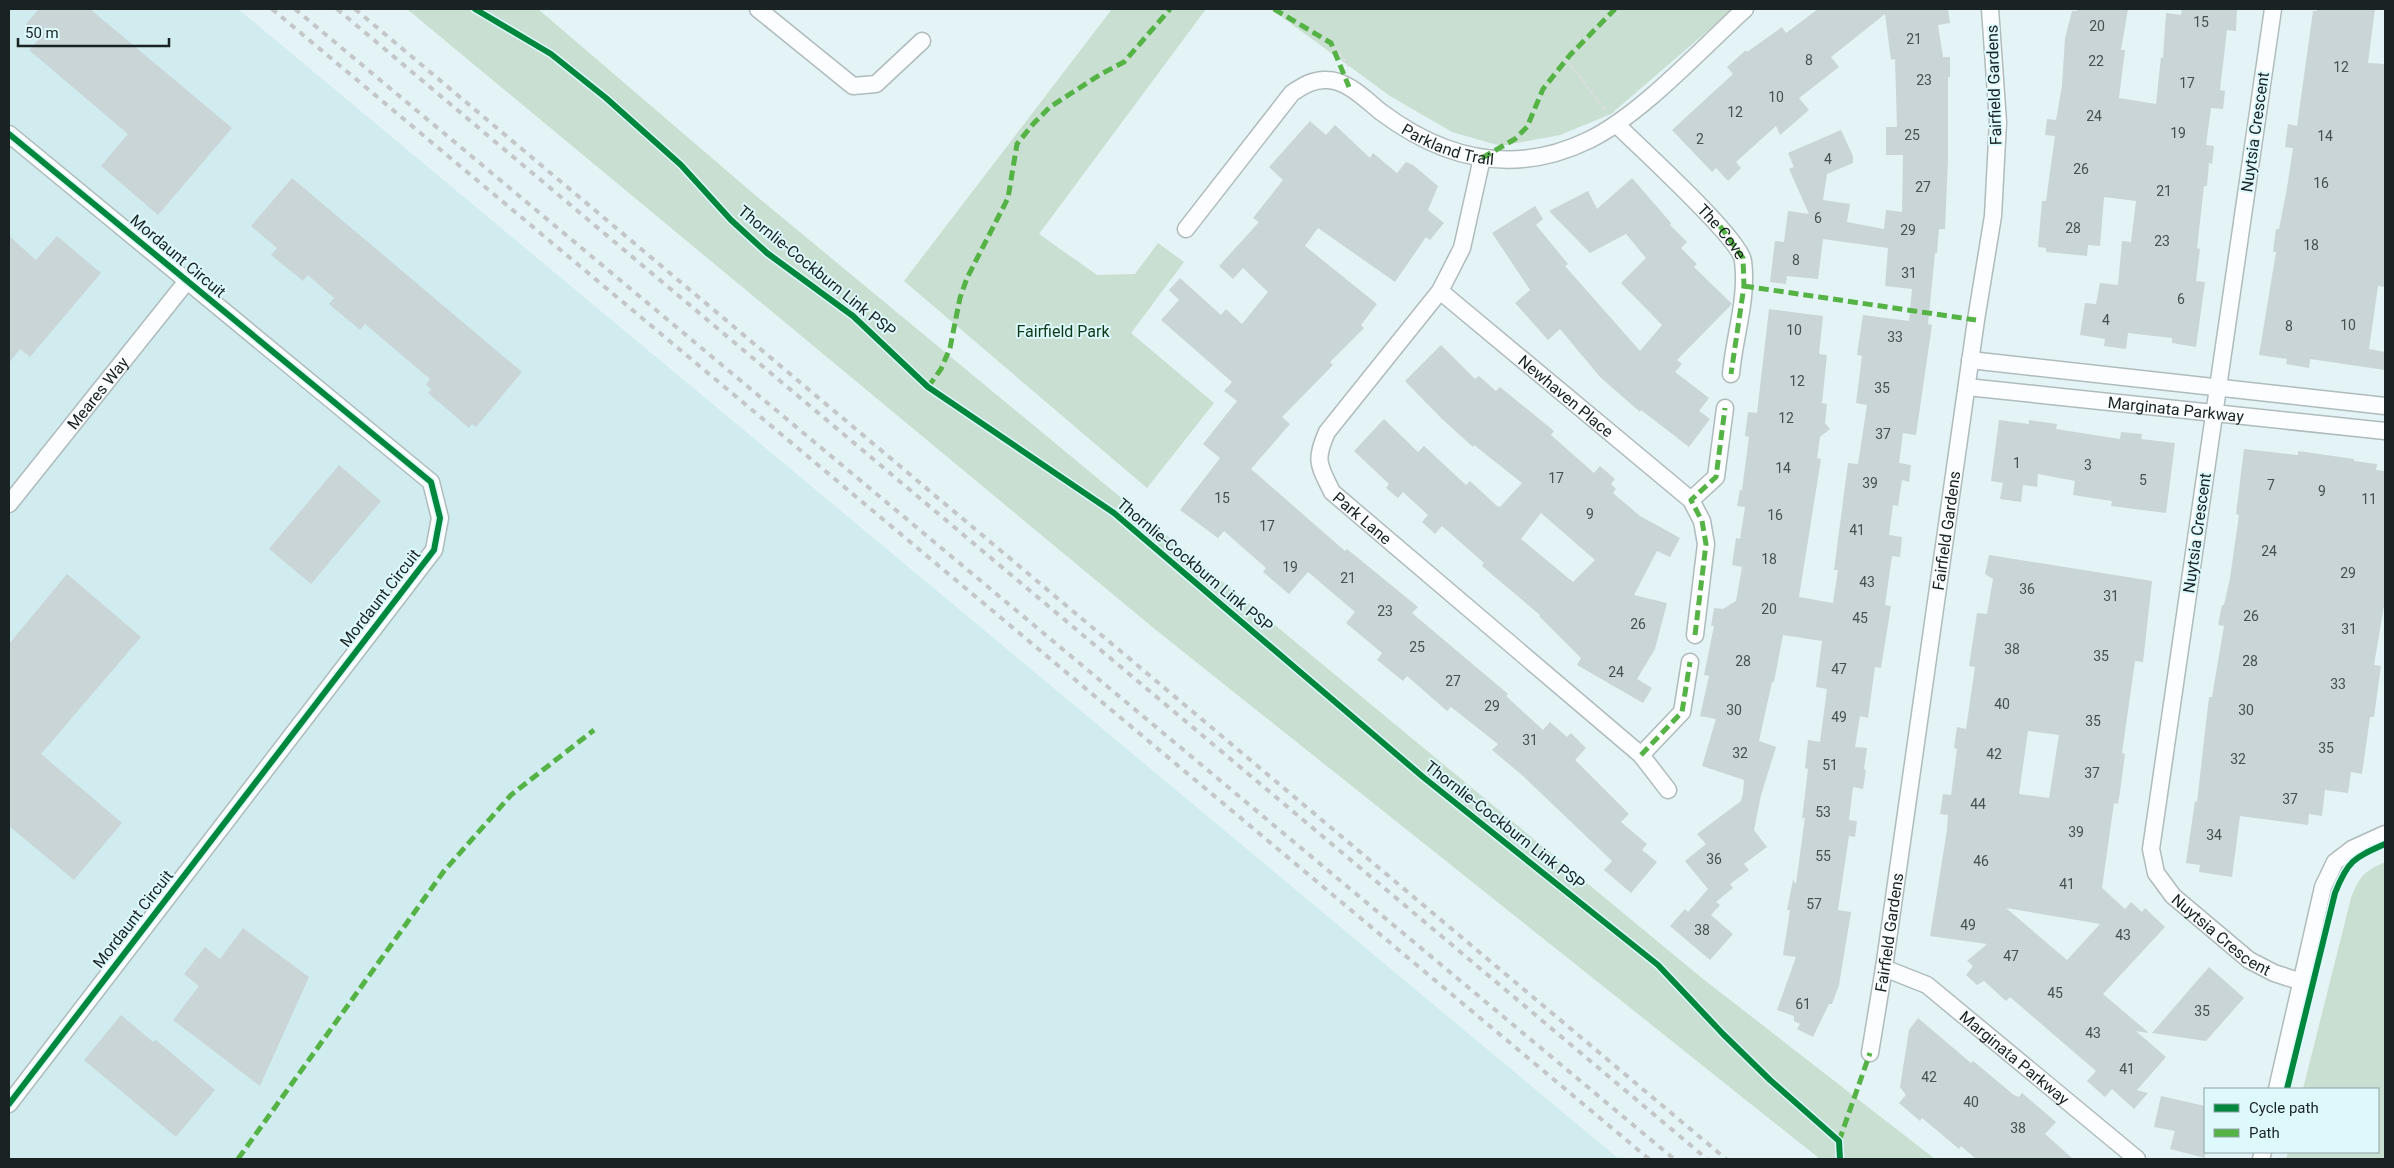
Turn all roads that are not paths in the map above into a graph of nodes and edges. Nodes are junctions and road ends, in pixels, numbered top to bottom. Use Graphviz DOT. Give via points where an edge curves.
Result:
graph roads {
  1 [pos="758,9"];
  2 [pos="1744,9"];
  3 [pos="1990,9"];
  4 [pos="2272,9"];
  5 [pos="922,41"];
  6 [pos="1616,124"];
  7 [pos="9,134"];
  8 [pos="1482,158"];
  9 [pos="1186,229"];
  10 [pos="187,281"];
  11 [pos="1440,291"];
  12 [pos="1970,360"];
  13 [pos="1731,374"];
  14 [pos="1967,387"];
  15 [pos="2218,387"];
  16 [pos="2385,406"];
  17 [pos="1725,408"];
  18 [pos="2214,413"];
  19 [pos="2385,431"];
  20 [pos="1691,500"];
  21 [pos="9,504"];
  22 [pos="1695,635"];
  23 [pos="1690,662"];
  24 [pos="1641,755"];
  25 [pos="1668,790"];
  26 [pos="2385,834"];
  27 [pos="1884,968"];
  28 [pos="2302,982"];
  29 [pos="1870,1053"];
  30 [pos="2277,1088"];
  31 [pos="9,1104"];
  32 [pos="2137,1159"];
  1 -- 5 [label="street" via="853,86 876,84"];
  2 -- 6 [label="street, Parkland Trail"];
  3 -- 12 [label="street, Fairfield Gardens" via="1998,113 1993,216"];
  4 -- 15 [label="street, Nuytsia Crescent"];
  6 -- 8 [label="street, Parkland Trail" via="1589,140 1547,156 1505,161"];
  6 -- 13 [label="street, The Cove" via="1720,226 1743,258 1744,286"];
  7 -- 10 [label="street, Mordaunt Circuit"];
  8 -- 9 [label="street, Parkland Trail" via="1444,149 1408,130 1348,87 1328,79 1310,82 1292,93"];
  8 -- 11 [label="street, Park Lane" via="1462,248"];
  10 -- 21 [label="street, Meares Way"];
  10 -- 31 [label="street, Mordaunt Circuit" via="431,482 440,518 434,550"];
  11 -- 20 [label="street, Newhaven Place"];
  11 -- 24 [label="street, Park Lane" via="1327,432 1318,453 1321,471 1332,492"];
  12 -- 14 [label="street, Fairfield Gardens"];
  12 -- 15 [label="street, Marginata Parkway"];
  14 -- 18 [label="street, Marginata Parkway"];
  14 -- 27 [label="street, Fairfield Gardens"];
  15 -- 16 [label="street, Marginata Parkway"];
  15 -- 18 [label="street, Nuytsia Crescent"];
  17 -- 20 [label="street" via="1716,477"];
  18 -- 19 [label="street, Marginata Parkway"];
  18 -- 28 [label="street, Nuytsia Crescent" via="2150,849 2156,873 2173,896 2249,960"];
  20 -- 22 [label="street, Newhaven Place" via="1702,520 1706,544"];
  23 -- 24 [label="street" via="1682,712"];
  24 -- 25 [label="street, Park Lane"];
  26 -- 28 [label="street" via="2352,849 2335,862 2324,887"];
  27 -- 29 [label="street, Fairfield Gardens"];
  27 -- 32 [label="street, Marginata Parkway" via="1927,985"];
  28 -- 30 [label="street"];
}
